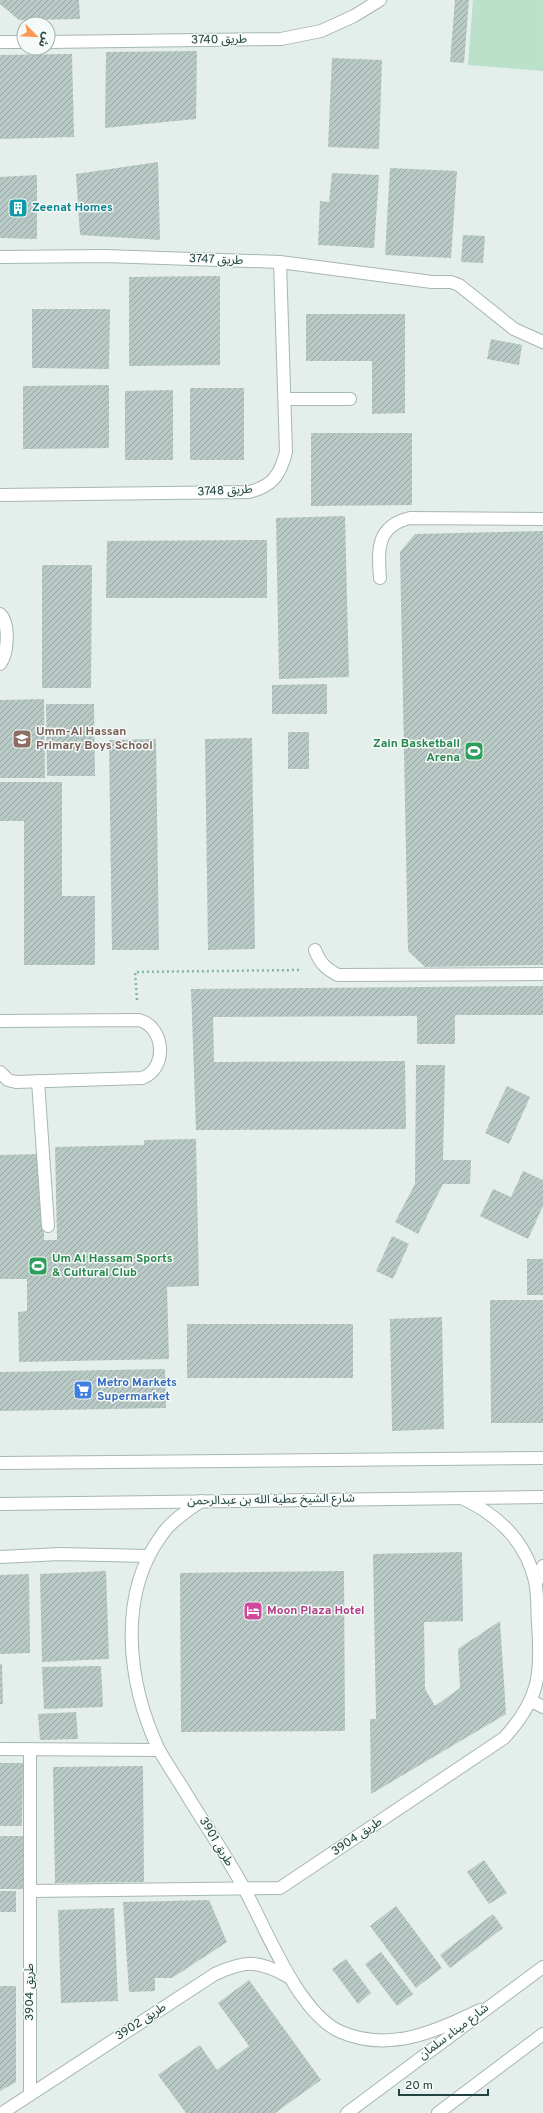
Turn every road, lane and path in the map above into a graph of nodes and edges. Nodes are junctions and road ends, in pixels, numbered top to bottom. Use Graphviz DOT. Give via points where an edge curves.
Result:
graph roads {
  1 [pos="380,0"];
  2 [pos="0,42"];
  3 [pos="16,42"];
  4 [pos="56,42"];
  5 [pos="0,257"];
  6 [pos="280,262"];
  7 [pos="543,342"];
  8 [pos="286,399"];
  9 [pos="350,399"];
  10 [pos="0,495"];
  11 [pos="543,518"];
  12 [pos="380,578"];
  13 [pos="0,614"];
  14 [pos="0,664"];
  15 [pos="315,950"];
  16 [pos="328,970"];
  17 [pos="543,974"];
  18 [pos="139,1020"];
  19 [pos="0,1021"];
  20 [pos="0,1072"];
  21 [pos="38,1081"];
  22 [pos="48,1226"];
  23 [pos="543,1458"];
  24 [pos="0,1463"];
  25 [pos="543,1497"];
  26 [pos="464,1499"];
  27 [pos="201,1501"];
  28 [pos="0,1504"];
  29 [pos="148,1556"];
  30 [pos="0,1557"];
  31 [pos="543,1566"];
  32 [pos="536,1583"];
  33 [pos="532,1701"];
  34 [pos="543,1707"];
  35 [pos="0,1749"];
  36 [pos="30,1749"];
  37 [pos="159,1750"];
  38 [pos="245,1890"];
  39 [pos="30,1891"];
  40 [pos="543,1966"];
  41 [pos="288,1977"];
  42 [pos="490,2006"];
  43 [pos="543,2034"];
  44 [pos="30,2094"];
  45 [pos="2,2113"];
  46 [pos="347,2113"];
  47 [pos="438,2113"];
  1 -- 4 [label="street, طريق 3740" via="354,16 321,31 281,39"];
  2 -- 3 [label="street"];
  5 -- 6 [label="street, طريق 3747" via="105,256"];
  6 -- 7 [label="street, طريق 3747" via="432,282 451,282 467,290 514,330"];
  6 -- 8 [label="street, طريق 3748"];
  8 -- 9 [label="street"];
  8 -- 10 [label="street, طريق 3748" via="286,452 282,466 274,479 263,489 249,492"];
  11 -- 12 [label="street" via="401,520 385,532 380,542"];
  13 -- 14 [label="street" via="5,625 6,654"];
  15 -- 16 [label="street"];
  16 -- 17 [label="street" via="338,975"];
  16 -- 18 [label="path" via="135,972"];
  18 -- 19 [label="street"];
  18 -- 21 [label="street" via="154,1028 159,1038 159,1060 148,1076"];
  20 -- 21 [label="street" via="8,1080 16,1082"];
  21 -- 22 [label="street"];
  23 -- 24 [label="street"];
  25 -- 26 [label="street, شارع الشيخ عطية الله بن عبدالرحمن"];
  26 -- 27 [label="street, شارع الشيخ عطية الله بن عبدالرحمن"];
  26 -- 32 [label="street, طريق 3904" via="481,1507 510,1532 522,1547"];
  27 -- 28 [label="street, شارع الشيخ عطية الله بن عبدالرحمن"];
  27 -- 29 [label="street, طريق 3901" via="180,1516 162,1534"];
  29 -- 30 [label="street" via="60,1554"];
  29 -- 37 [label="street, طريق 3901" via="136,1594 131,1634 134,1674 143,1713"];
  31 -- 32 [label="street, طريق 3904"];
  32 -- 33 [label="street, طريق 3904" via="541,1655"];
  33 -- 34 [label="street"];
  33 -- 38 [label="street, طريق 3904" via="520,1721 504,1738 280,1888"];
  35 -- 36 [label="street"];
  36 -- 37 [label="street"];
  36 -- 39 [label="street, طريق 3904"];
  37 -- 38 [label="street, طريق 3901"];
  38 -- 39 [label="street, طريق 3904"];
  38 -- 41 [label="street, طريق 3901"];
  39 -- 44 [label="street, طريق 3904"];
  40 -- 42 [label="street, شارع ميناء سلمان"];
  41 -- 42 [label="street, طريق 3901" via="322,2021 341,2032 365,2038 415,2038"];
  41 -- 44 [label="street, طريق 3902" via="272,1968 257,1964 237,1964 215,1974"];
  42 -- 46 [label="street, شارع ميناء سلمان"];
  43 -- 47 [label="street"];
  44 -- 45 [label="street, طريق 3902"];
}
